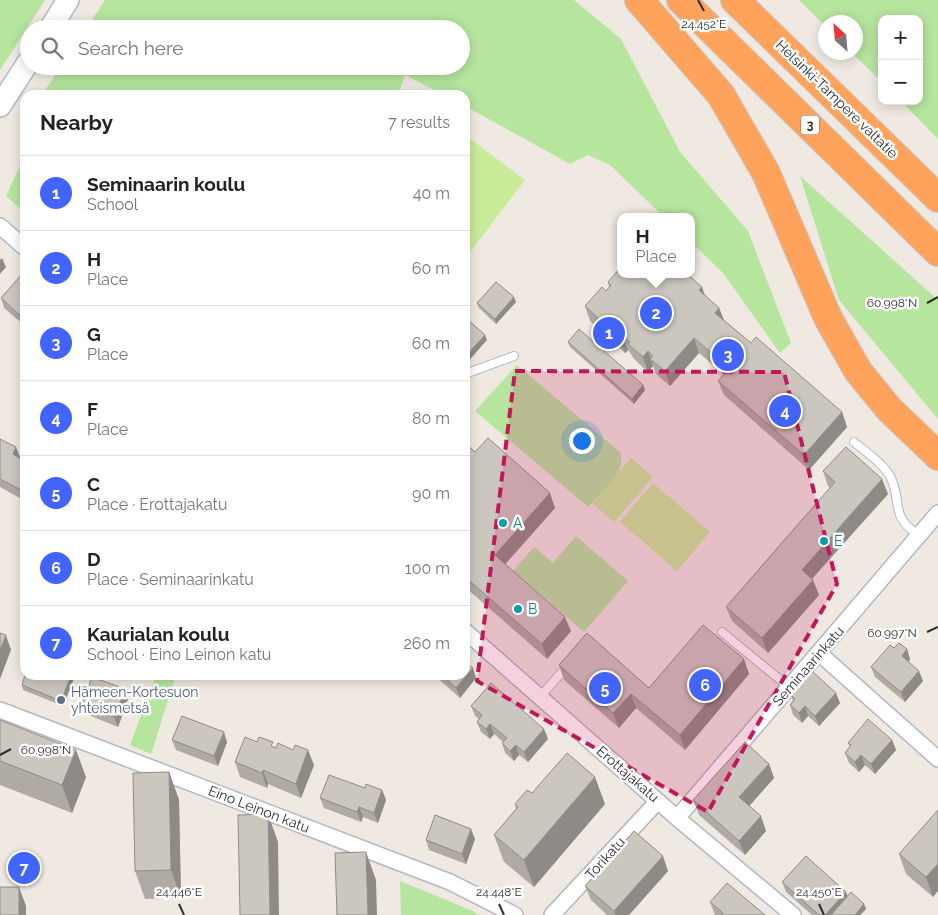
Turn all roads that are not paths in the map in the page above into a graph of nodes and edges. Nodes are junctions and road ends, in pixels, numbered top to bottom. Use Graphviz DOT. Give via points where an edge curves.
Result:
graph roads {
  1 [pos="68,0"];
  2 [pos="639,0"];
  3 [pos="681,0"];
  4 [pos="735,0"];
  5 [pos="56,20"];
  6 [pos="20,75"];
  7 [pos="0,106"];
  8 [pos="938,198"];
  9 [pos="0,226"];
  10 [pos="20,244"];
  11 [pos="938,252"];
  12 [pos="514,356"];
  13 [pos="470,372"];
  14 [pos="854,442"];
  15 [pos="938,456"];
  16 [pos="938,514"];
  17 [pos="919,536"];
  18 [pos="722,632"];
  19 [pos="470,635"];
  20 [pos="820,654"];
  21 [pos="576,657"];
  22 [pos="790,688"];
  23 [pos="540,697"];
  24 [pos="0,710"];
  25 [pos="938,759"];
  26 [pos="658,801"];
  27 [pos="677,818"];
  28 [pos="515,915"];
  29 [pos="552,915"];
  30 [pos="793,915"];
  1 -- 5 [label="main road"];
  2 -- 15 [label="highway" via="721,95 766,174 828,318 858,371 889,409"];
  3 -- 11 [label="highway, 3"];
  4 -- 8 [label="highway, Helsinki-Tampere valtatie"];
  6 -- 7 [label="main road"];
  9 -- 10 [label="street"];
  12 -- 13 [label="lane"];
  14 -- 17 [label="lane" via="887,472 899,516"];
  16 -- 17 [label="street, Seminaarinkatu"];
  17 -- 20 [label="street, Seminaarinkatu"];
  18 -- 22 [label="lane"];
  19 -- 23 [label="street, Erottajakatu"];
  20 -- 22 [label="street, Seminaarinkatu"];
  20 -- 25 [label="street"];
  21 -- 23 [label="lane"];
  22 -- 27 [label="street, Seminaarinkatu"];
  23 -- 26 [label="street, Erottajakatu"];
  24 -- 28 [label="street, Eino Leinon katu" via="450,882"];
  26 -- 27 [label="street, Erottajakatu"];
  26 -- 29 [label="street, Torikatu"];
  27 -- 30 [label="street, Erottajakatu"];
}
